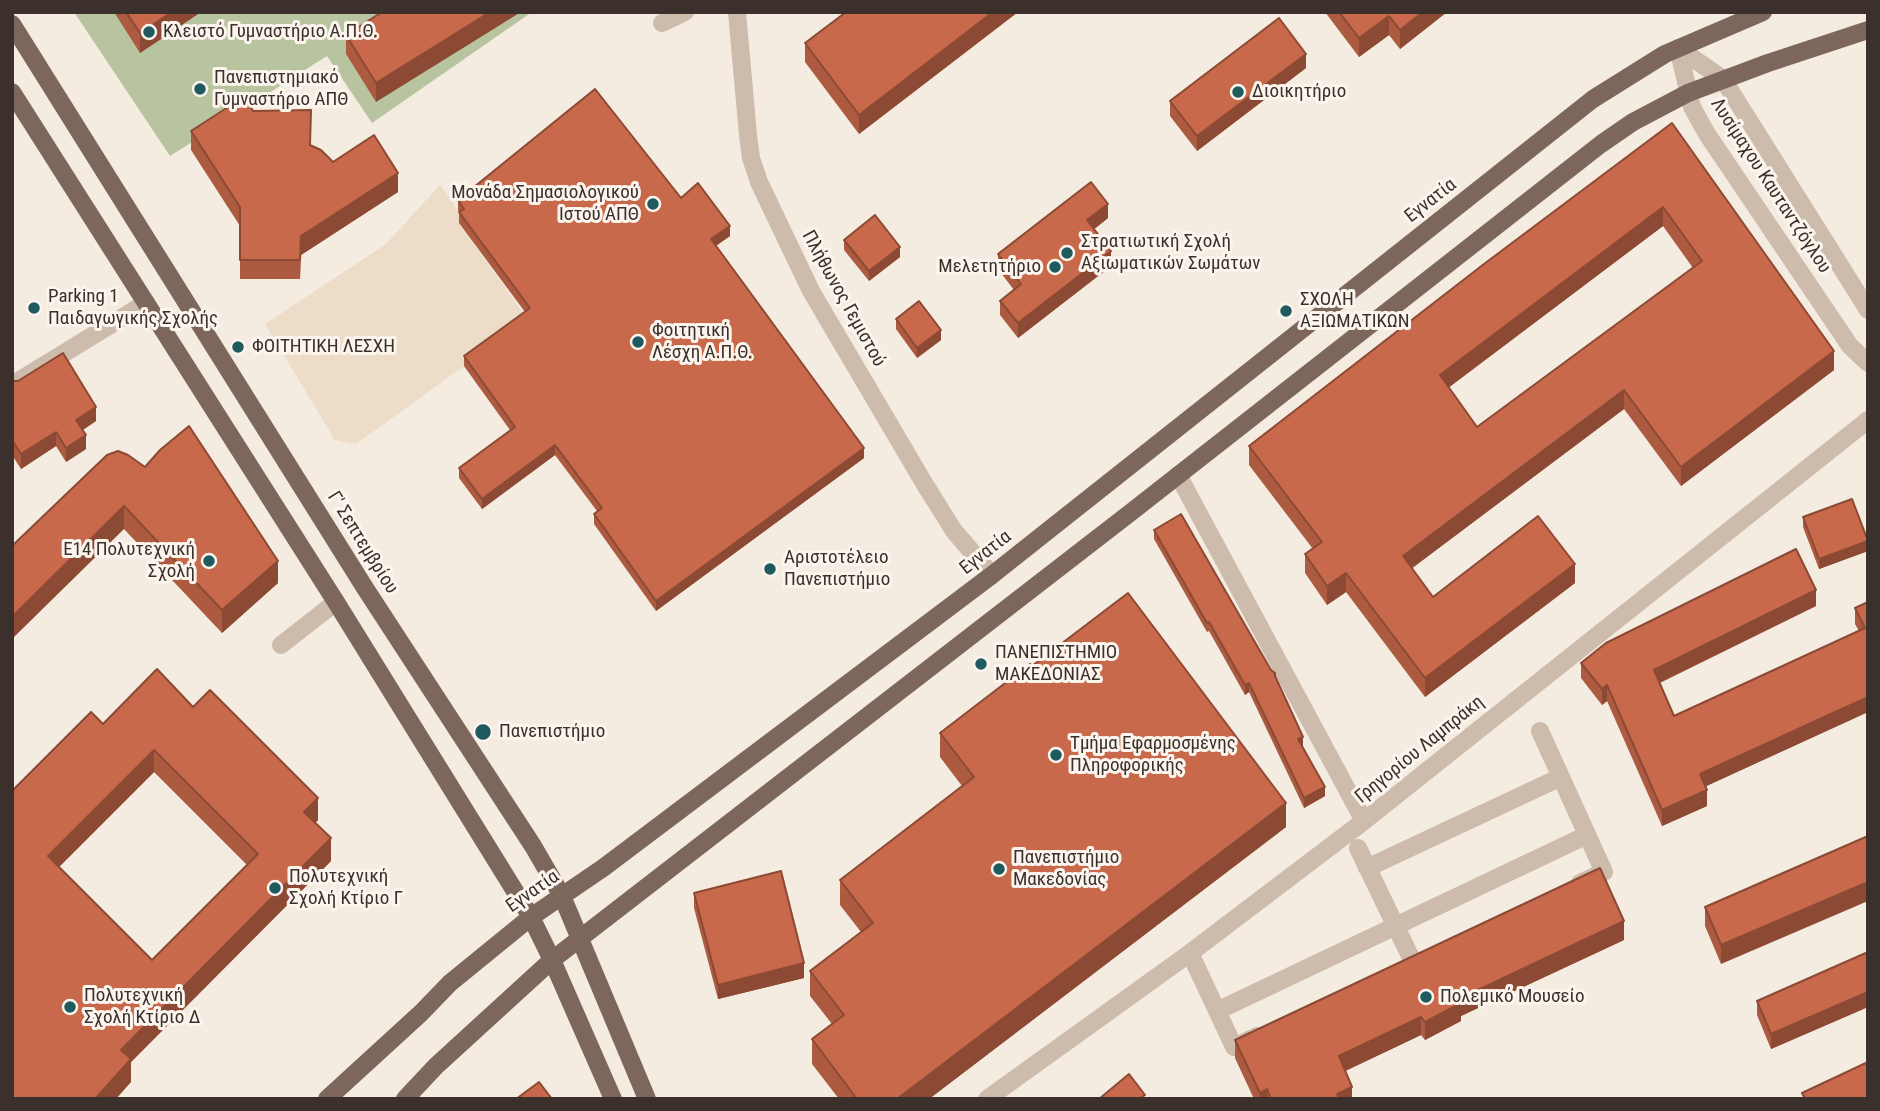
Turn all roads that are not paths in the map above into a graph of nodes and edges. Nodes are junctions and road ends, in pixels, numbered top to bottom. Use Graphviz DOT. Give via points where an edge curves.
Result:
graph roads {
  1 [pos="685,12"];
  2 [pos="737,12"];
  3 [pos="1763,12"];
  4 [pos="662,23"];
  5 [pos="12,24"];
  6 [pos="1868,30"];
  7 [pos="1678,48"];
  8 [pos="1723,79"];
  9 [pos="12,92"];
  10 [pos="1688,93"];
  11 [pos="146,303"];
  12 [pos="1868,310"];
  13 [pos="1868,363"];
  14 [pos="12,385"];
  15 [pos="1868,420"];
  16 [pos="1178,475"];
  17 [pos="992,575"];
  18 [pos="336,602"];
  19 [pos="281,645"];
  20 [pos="1539,731"];
  21 [pos="1561,777"];
  22 [pos="1364,821"];
  23 [pos="1587,835"];
  24 [pos="1358,848"];
  25 [pos="1367,868"];
  26 [pos="1568,889"];
  27 [pos="562,897"];
  28 [pos="531,917"];
  29 [pos="1395,926"];
  30 [pos="579,938"];
  31 [pos="1190,953"];
  32 [pos="552,960"];
  33 [pos="1413,962"];
  34 [pos="1217,1011"];
  35 [pos="1269,1030"];
  36 [pos="327,1099"];
  37 [pos="405,1099"];
  38 [pos="613,1099"];
  39 [pos="647,1099"];
  40 [pos="987,1099"];
  1 -- 4 [label="street"];
  2 -- 17 [label="street, Πλήθωνος Γεμιστού" via="751,158 760,182 811,291 923,483 954,531"];
  3 -- 7 [label="main road, Εγνατία"];
  5 -- 27 [label="main road, Γ' Σεπτεμβρίου"];
  6 -- 8 [label="main road"];
  7 -- 8 [label="street, Λυσίμαχου Καυταντζόγλου"];
  7 -- 10 [label="street, Λυσίμαχου Καυταντζόγλου"];
  7 -- 17 [label="main road, Εγνατία" via="1593,99"];
  8 -- 10 [label="main road"];
  8 -- 12 [label="street, Λυσίμαχου Καυταντζόγλου"];
  9 -- 11 [label="main road"];
  10 -- 13 [label="street, Λυσίμαχου Καυταντζόγλου" via="1707,134 1850,346"];
  10 -- 16 [label="main road" via="1601,144"];
  11 -- 14 [label="street"];
  11 -- 18 [label="main road"];
  15 -- 22 [label="street, Γρηγορίου Λαμπράκη"];
  16 -- 22 [label="street"];
  16 -- 30 [label="main road"];
  17 -- 27 [label="main road, Εγνατία"];
  18 -- 19 [label="street"];
  18 -- 28 [label="main road"];
  20 -- 21 [label="street"];
  21 -- 23 [label="street"];
  21 -- 25 [label="street"];
  22 -- 31 [label="street, Γρηγορίου Λαμπράκη"];
  23 -- 26 [label="street" via="1604,872"];
  23 -- 29 [label="street"];
  24 -- 25 [label="street"];
  25 -- 29 [label="street"];
  27 -- 28 [label="main road, Εγνατία"];
  27 -- 30 [label="main road, Γ' Σεπτεμβρίου"];
  28 -- 32 [label="main road"];
  28 -- 36 [label="main road, Εγνατία" via="450,983"];
  29 -- 33 [label="street"];
  29 -- 34 [label="street"];
  30 -- 32 [label="main road"];
  30 -- 39 [label="main road, Γ' Σεπτεμβρίου"];
  31 -- 34 [label="street"];
  31 -- 40 [label="street, Γρηγορίου Λαμπράκη"];
  32 -- 37 [label="main road"];
  32 -- 38 [label="main road"];
  34 -- 35 [label="street" via="1234,1047"];
}
